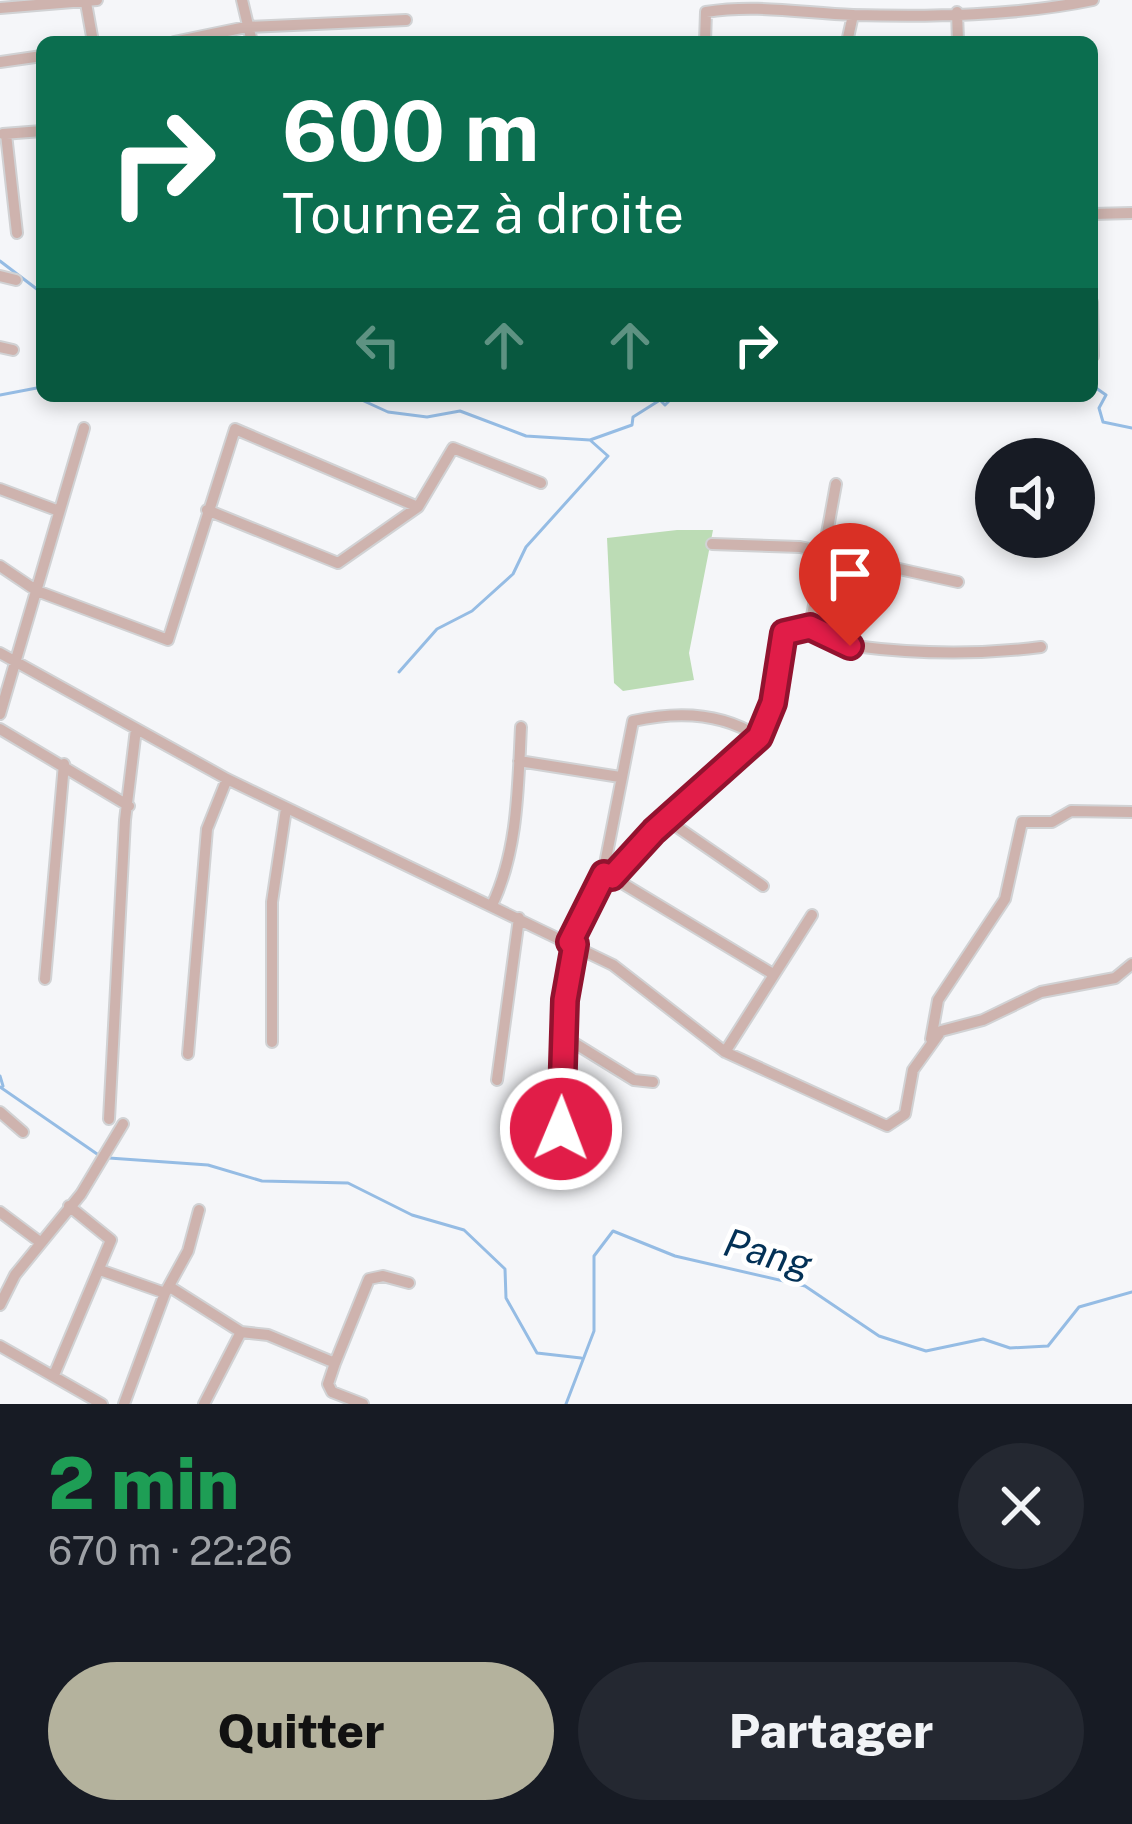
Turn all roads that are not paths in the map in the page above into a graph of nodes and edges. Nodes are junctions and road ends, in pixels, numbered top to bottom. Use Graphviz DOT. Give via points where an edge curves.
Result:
graph roads {
  1 [pos="242,0"];
  2 [pos="1094,0"];
  3 [pos="92,2"];
  4 [pos="11,5"];
  5 [pos="980,6"];
  6 [pos="957,11"];
  7 [pos="853,15"];
  8 [pos="406,20"];
  9 [pos="246,27"];
  10 [pos="93,36"];
  11 [pos="203,36"];
  12 [pos="250,36"];
  13 [pos="705,36"];
  14 [pos="848,36"];
  15 [pos="958,36"];
  16 [pos="36,57"];
  17 [pos="0,62"];
  18 [pos="36,131"];
  19 [pos="3,134"];
  20 [pos="1132,213"];
  21 [pos="1098,214"];
  22 [pos="17,233"];
  23 [pos="0,276"];
  24 [pos="16,280"];
  25 [pos="84,428"];
  26 [pos="541,483"];
  27 [pos="836,484"];
  28 [pos="0,490"];
  29 [pos="418,507"];
  30 [pos="207,510"];
  31 [pos="59,511"];
  32 [pos="712,544"];
  33 [pos="823,553"];
  34 [pos="0,566"];
  35 [pos="958,582"];
  36 [pos="38,591"];
  37 [pos="810,627"];
  38 [pos="1041,647"];
  39 [pos="0,653"];
  40 [pos="16,661"];
  41 [pos="0,715"];
  42 [pos="521,728"];
  43 [pos="0,729"];
  44 [pos="136,729"];
  45 [pos="759,737"];
  46 [pos="520,761"];
  47 [pos="64,764"];
  48 [pos="620,777"];
  49 [pos="227,779"];
  50 [pos="129,806"];
  51 [pos="286,808"];
  52 [pos="1132,812"];
  53 [pos="668,820"];
  54 [pos="608,876"];
  55 [pos="763,886"];
  56 [pos="492,905"];
  57 [pos="812,915"];
  58 [pos="519,918"];
  59 [pos="572,943"];
  60 [pos="1132,964"];
  61 [pos="772,974"];
  62 [pos="44,979"];
  63 [pos="566,1038"];
  64 [pos="931,1040"];
  65 [pos="272,1042"];
  66 [pos="725,1052"];
  67 [pos="188,1054"];
  68 [pos="497,1080"];
  69 [pos="653,1082"];
  70 [pos="0,1112"];
  71 [pos="109,1119"];
  72 [pos="123,1124"];
  73 [pos="561,1129"];
  74 [pos="23,1132"];
  75 [pos="69,1206"];
  76 [pos="199,1210"];
  77 [pos="0,1212"];
  78 [pos="40,1242"];
  79 [pos="100,1270"];
  80 [pos="409,1283"];
  81 [pos="168,1290"];
  82 [pos="0,1305"];
  83 [pos="241,1332"];
  84 [pos="0,1346"];
  85 [pos="335,1363"];
  86 [pos="54,1375"];
  87 [pos="102,1404"];
  88 [pos="124,1404"];
  89 [pos="204,1404"];
  90 [pos="363,1404"];
  1 -- 9 [label="street"];
  2 -- 5 [label="street"];
  3 -- 4 [label="street"];
  3 -- 10 [label="street"];
  5 -- 6 [label="street"];
  6 -- 7 [label="street"];
  6 -- 15 [label="street"];
  7 -- 13 [label="street" via="812,8 706,12"];
  7 -- 14 [label="street"];
  8 -- 9 [label="street"];
  9 -- 11 [label="street"];
  9 -- 12 [label="street"];
  16 -- 17 [label="street"];
  18 -- 19 [label="street"];
  19 -- 22 [label="street"];
  20 -- 21 [label="street"];
  23 -- 24 [label="street"];
  25 -- 31 [label="street"];
  26 -- 29 [label="street" via="453,448"];
  27 -- 33 [label="street"];
  28 -- 31 [label="street"];
  29 -- 30 [label="street" via="338,563"];
  29 -- 30 [label="street" via="235,429"];
  30 -- 36 [label="street" via="168,640"];
  31 -- 36 [label="street"];
  32 -- 33 [label="street"];
  33 -- 35 [label="street"];
  33 -- 37 [label="street"];
  34 -- 36 [label="street"];
  36 -- 40 [label="street"];
  37 -- 38 [label="street" via="850,646 946,654"];
  37 -- 45 [label="street" via="784,633"];
  39 -- 40 [label="street"];
  40 -- 41 [label="street"];
  40 -- 44 [label="street"];
  42 -- 46 [label="street"];
  43 -- 47 [label="street"];
  44 -- 49 [label="street"];
  44 -- 50 [label="street"];
  45 -- 48 [label="street" via="703,716 633,721"];
  45 -- 53 [label="street"];
  46 -- 48 [label="street"];
  46 -- 56 [label="street" via="504,880"];
  47 -- 50 [label="street"];
  47 -- 62 [label="street"];
  48 -- 54 [label="street"];
  49 -- 51 [label="street"];
  49 -- 67 [label="street" via="207,829"];
  50 -- 71 [label="street"];
  51 -- 56 [label="street"];
  51 -- 65 [label="street" via="272,902"];
  52 -- 64 [label="street" via="1071,811 1022,822 1006,899 938,1000"];
  53 -- 54 [label="street"];
  53 -- 55 [label="street"];
  54 -- 59 [label="street"];
  54 -- 61 [label="street"];
  56 -- 58 [label="street"];
  57 -- 61 [label="street"];
  58 -- 59 [label="street"];
  58 -- 68 [label="street"];
  59 -- 63 [label="street"];
  59 -- 66 [label="street"];
  60 -- 64 [label="street" via="1114,978 1041,992 983,1020 951,1025"];
  61 -- 66 [label="street"];
  63 -- 69 [label="street" via="634,1080"];
  63 -- 73 [label="street"];
  64 -- 66 [label="street" via="910,1078 905,1114 887,1126"];
  70 -- 74 [label="street"];
  72 -- 75 [label="street"];
  75 -- 78 [label="street"];
  75 -- 79 [label="street" via="111,1240"];
  76 -- 81 [label="street"];
  77 -- 78 [label="street"];
  78 -- 82 [label="street"];
  79 -- 81 [label="street"];
  79 -- 86 [label="street"];
  80 -- 85 [label="street" via="369,1279"];
  81 -- 83 [label="street"];
  81 -- 88 [label="street"];
  83 -- 85 [label="street"];
  83 -- 89 [label="street"];
  84 -- 86 [label="street"];
  85 -- 90 [label="street" via="332,1392"];
  86 -- 87 [label="street"];
}
